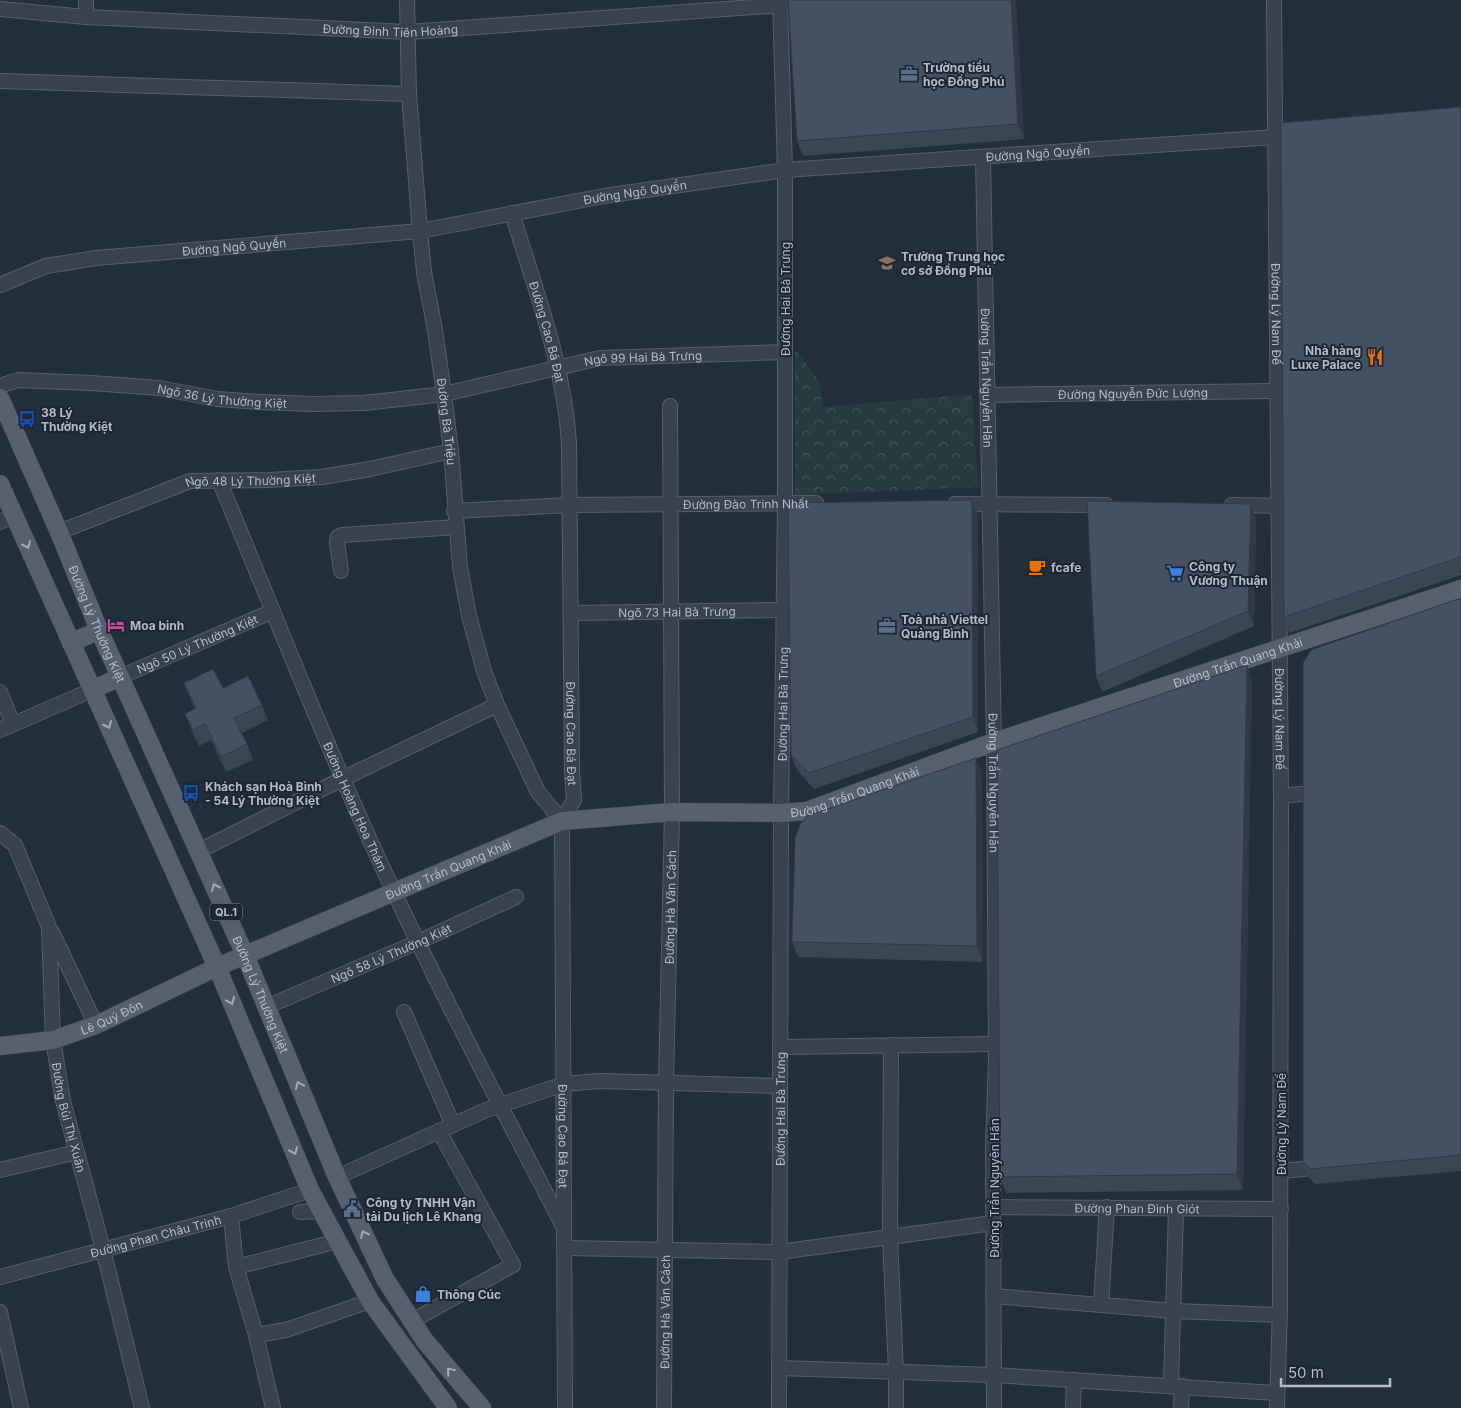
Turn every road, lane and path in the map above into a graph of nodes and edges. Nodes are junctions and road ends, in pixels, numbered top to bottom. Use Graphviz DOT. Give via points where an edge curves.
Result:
graph roads {
  1 [pos="86,0"];
  2 [pos="407,0"];
  3 [pos="821,0"];
  4 [pos="1274,0"];
  5 [pos="780,2"];
  6 [pos="0,9"];
  7 [pos="86,18"];
  8 [pos="408,32"];
  9 [pos="0,81"];
  10 [pos="409,94"];
  11 [pos="1276,137"];
  12 [pos="983,158"];
  13 [pos="786,170"];
  14 [pos="512,213"];
  15 [pos="420,231"];
  16 [pos="0,285"];
  17 [pos="785,352"];
  18 [pos="559,368"];
  19 [pos="0,386"];
  20 [pos="1278,391"];
  21 [pos="444,394"];
  22 [pos="987,395"];
  23 [pos="0,398"];
  24 [pos="670,406"];
  25 [pos="451,451"];
  26 [pos="219,480"];
  27 [pos="0,484"];
  28 [pos="785,503"];
  29 [pos="834,503"];
  30 [pos="672,504"];
  31 [pos="941,504"];
  32 [pos="990,504"];
  33 [pos="570,505"];
  34 [pos="1119,505"];
  35 [pos="1219,505"];
  36 [pos="1279,506"];
  37 [pos="454,511"];
  38 [pos="7,519"];
  39 [pos="456,527"];
  40 [pos="59,532"];
  41 [pos="341,572"];
  42 [pos="1461,589"];
  43 [pos="784,610"];
  44 [pos="273,611"];
  45 [pos="672,612"];
  46 [pos="571,614"];
  47 [pos="99,630"];
  48 [pos="71,643"];
  49 [pos="1280,648"];
  50 [pos="120,677"];
  51 [pos="92,690"];
  52 [pos="0,692"];
  53 [pos="497,705"];
  54 [pos="13,724"];
  55 [pos="0,730"];
  56 [pos="994,742"];
  57 [pos="342,779"];
  58 [pos="1336,790"];
  59 [pos="1282,796"];
  60 [pos="672,812"];
  61 [pos="781,814"];
  62 [pos="562,820"];
  63 [pos="0,833"];
  64 [pos="199,851"];
  65 [pos="394,892"];
  66 [pos="516,897"];
  67 [pos="49,927"];
  68 [pos="418,942"];
  69 [pos="245,955"];
  70 [pos="217,967"];
  71 [pos="266,1008"];
  72 [pos="404,1012"];
  73 [pos="96,1025"];
  74 [pos="53,1040"];
  75 [pos="996,1044"];
  76 [pos="891,1045"];
  77 [pos="0,1046"];
  78 [pos="780,1047"];
  79 [pos="564,1084"];
  80 [pos="666,1084"];
  81 [pos="780,1086"];
  82 [pos="500,1105"];
  83 [pos="453,1125"];
  84 [pos="439,1131"];
  85 [pos="77,1152"];
  86 [pos="1326,1153"];
  87 [pos="0,1170"];
  88 [pos="1281,1171"];
  89 [pos="337,1177"];
  90 [pos="310,1190"];
  91 [pos="993,1207"];
  92 [pos="1107,1208"];
  93 [pos="1176,1208"];
  94 [pos="1281,1209"];
  95 [pos="322,1211"];
  96 [pos="300,1212"];
  97 [pos="230,1216"];
  98 [pos="993,1223"];
  99 [pos="565,1231"];
  100 [pos="890,1237"];
  101 [pos="338,1241"];
  102 [pos="565,1248"];
  103 [pos="103,1249"];
  104 [pos="664,1249"];
  105 [pos="779,1252"];
  106 [pos="236,1267"];
  107 [pos="0,1277"];
  108 [pos="993,1296"];
  109 [pos="370,1302"];
  110 [pos="1101,1305"];
  111 [pos="1174,1311"];
  112 [pos="0,1312"];
  113 [pos="1280,1315"];
  114 [pos="412,1321"];
  115 [pos="256,1335"];
  116 [pos="779,1368"];
  117 [pos="896,1372"];
  118 [pos="994,1375"];
  119 [pos="1074,1380"];
  120 [pos="1176,1386"];
  121 [pos="1277,1392"];
  122 [pos="444,1406"];
  123 [pos="20,1408"];
  124 [pos="142,1408"];
  125 [pos="273,1408"];
  126 [pos="482,1408"];
  127 [pos="565,1408"];
  128 [pos="664,1408"];
  129 [pos="779,1408"];
  130 [pos="896,1408"];
  131 [pos="994,1408"];
  132 [pos="1073,1408"];
  133 [pos="1181,1408"];
  134 [pos="1277,1408"];
  1 -- 7 [label="street"];
  2 -- 8 [label="street, Đường Bà Triệu"];
  3 -- 5 [label="street, Đường Đinh Tiên Hoàng"];
  4 -- 11 [label="street, Đường Lý Nam Đế"];
  5 -- 8 [label="street, Đường Đinh Tiên Hoàng"];
  5 -- 13 [label="street, Đường Hai Bà Trưng"];
  6 -- 7 [label="street, Đường Đinh Tiên Hoàng"];
  7 -- 8 [label="street, Đường Đinh Tiên Hoàng"];
  8 -- 10 [label="street, Đường Bà Triệu"];
  9 -- 10 [label="street"];
  10 -- 15 [label="street, Đường Bà Triệu"];
  11 -- 12 [label="street, Đường Ngô Quyền"];
  11 -- 20 [label="street, Đường Lý Nam Đế" via="1282,243"];
  12 -- 13 [label="street, Đường Ngô Quyền"];
  12 -- 22 [label="street, Đường Trần Nguyên Hãn"];
  13 -- 14 [label="street, Đường Ngô Quyền" via="604,196"];
  13 -- 17 [label="street, Đường Hai Bà Trưng"];
  14 -- 15 [label="street, Đường Ngô Quyền"];
  14 -- 18 [label="street, Đường Cao Bá Đạt"];
  15 -- 16 [label="street, Đường Ngô Quyền" via="96,258 46,266"];
  15 -- 21 [label="street, Đường Bà Triệu"];
  17 -- 18 [label="street, Ngõ 99 Hai Bà Trưng" via="600,358"];
  17 -- 28 [label="street, Đường Hai Bà Trưng"];
  18 -- 21 [label="street, Ngõ 99 Hai Bà Trưng"];
  18 -- 33 [label="street, Đường Cao Bá Đạt" via="567,414"];
  19 -- 21 [label="street, Ngõ 36 Lý Thường Kiệt" via="18,380 91,383 159,388 217,399 312,404 364,403"];
  20 -- 22 [label="street, Đường Nguyễn Đức Lượng"];
  20 -- 36 [label="street, Đường Lý Nam Đế"];
  21 -- 25 [label="street, Đường Bà Triệu"];
  22 -- 32 [label="street, Đường Trần Nguyên Hãn"];
  23 -- 40 [label="main road, Đường Lý Thường Kiệt / QL.1"];
  24 -- 30 [label="street, Đường Hà Văn Cách"];
  25 -- 26 [label="street, Ngõ 48 Lý Thường Kiệt" via="322,477"];
  25 -- 37 [label="street, Đường Bà Triệu"];
  26 -- 40 [label="street, Ngõ 48 Lý Thường Kiệt" via="190,481"];
  26 -- 44 [label="street, Đường Hoàng Hoa Thám"];
  27 -- 38 [label="main road, QL.1"];
  28 -- 29 [label="street, Đường Đào Trinh Nhất"];
  28 -- 30 [label="street, Đường Đào Trinh Nhất"];
  28 -- 43 [label="street, Đường Hai Bà Trưng"];
  30 -- 33 [label="street, Đường Đào Trinh Nhất"];
  30 -- 45 [label="street, Đường Hà Văn Cách"];
  31 -- 32 [label="street"];
  32 -- 34 [label="street"];
  32 -- 56 [label="street, Đường Trần Nguyên Hãn"];
  33 -- 37 [label="street, Đường Đào Trinh Nhất"];
  33 -- 46 [label="street, Đường Cao Bá Đạt"];
  35 -- 36 [label="street"];
  36 -- 49 [label="street, Đường Lý Nam Đế"];
  37 -- 39 [label="street, Đường Bà Triệu"];
  38 -- 48 [label="main road, QL.1, one-way"];
  39 -- 41 [label="street" via="342,534 337,542"];
  39 -- 53 [label="street, Đường Bà Triệu" via="469,616"];
  40 -- 47 [label="main road, Đường Lý Thường Kiệt / QL.1"];
  42 -- 49 [label="main road, Đường Trần Quang Khải" via="1436,592 1377,625"];
  43 -- 45 [label="street, Ngõ 73 Hai Bà Trưng"];
  43 -- 61 [label="street, Đường Hai Bà Trưng"];
  44 -- 50 [label="street, Ngõ 50 Lý Thường Kiệt"];
  44 -- 57 [label="street, Đường Hoàng Hoa Thám"];
  45 -- 46 [label="street, Ngõ 73 Hai Bà Trưng"];
  45 -- 60 [label="street, Đường Hà Văn Cách"];
  46 -- 62 [label="street, Đường Cao Bá Đạt" via="574,800"];
  47 -- 48 [label="main road"];
  47 -- 50 [label="main road, Đường Lý Thường Kiệt / QL.1"];
  48 -- 51 [label="main road, QL.1"];
  49 -- 56 [label="main road, Đường Trần Quang Khải"];
  49 -- 59 [label="street, Đường Lý Nam Đế"];
  50 -- 51 [label="main road"];
  50 -- 64 [label="main road, Đường Lý Thường Kiệt / QL.1"];
  51 -- 54 [label="street"];
  51 -- 70 [label="main road, QL.1, one-way"];
  52 -- 54 [label="street"];
  53 -- 57 [label="street"];
  53 -- 62 [label="street, Đường Bà Triệu" via="538,792"];
  54 -- 55 [label="street"];
  56 -- 61 [label="main road, Đường Trần Quang Khải" via="828,804"];
  56 -- 75 [label="street, Đường Trần Nguyên Hãn"];
  57 -- 64 [label="street"];
  57 -- 65 [label="street, Đường Hoàng Hoa Thám"];
  58 -- 59 [label="street"];
  59 -- 88 [label="street, Đường Lý Nam Đế"];
  60 -- 61 [label="main road, Đường Trần Quang Khải"];
  60 -- 62 [label="main road, Đường Trần Quang Khải"];
  60 -- 80 [label="street, Đường Hà Văn Cách"];
  61 -- 78 [label="street, Đường Hai Bà Trưng"];
  62 -- 65 [label="main road, Đường Trần Quang Khải"];
  62 -- 79 [label="street, Đường Cao Bá Đạt"];
  63 -- 67 [label="street, Đường Bùi Thị Xuân" via="15,845"];
  69 -- 64 [label="main road, Đường Lý Thường Kiệt / QL.1, one-way"];
  65 -- 68 [label="street, Đường Hoàng Hoa Thám"];
  65 -- 69 [label="main road, Đường Trần Quang Khải"];
  66 -- 68 [label="street, Ngõ 58 Lý Thường Kiệt"];
  67 -- 73 [label="street"];
  67 -- 74 [label="street, Đường Bùi Thị Xuân"];
  68 -- 71 [label="street, Ngõ 58 Lý Thường Kiệt"];
  68 -- 82 [label="street, Đường Hoàng Hoa Thám"];
  69 -- 70 [label="main road, Đường Trần Quang Khải"];
  69 -- 71 [label="main road, Đường Lý Thường Kiệt / QL.1"];
  70 -- 73 [label="main road, Lê Quý Đôn"];
  70 -- 90 [label="main road, QL.1, one-way"];
  89 -- 71 [label="main road, Đường Lý Thường Kiệt / QL.1, one-way"];
  72 -- 83 [label="street"];
  73 -- 74 [label="main road, Lê Quý Đôn"];
  74 -- 77 [label="main road, Lê Quý Đôn"];
  74 -- 85 [label="street, Đường Bùi Thị Xuân" via="63,1101"];
  75 -- 76 [label="street"];
  75 -- 91 [label="street, Đường Trần Nguyên Hãn"];
  76 -- 78 [label="street"];
  76 -- 100 [label="street"];
  78 -- 81 [label="street, Đường Hai Bà Trưng"];
  79 -- 80 [label="street" via="599,1081"];
  79 -- 82 [label="street"];
  79 -- 99 [label="street, Đường Cao Bá Đạt"];
  80 -- 81 [label="street"];
  80 -- 104 [label="street, Đường Hà Văn Cách"];
  81 -- 105 [label="street, Đường Hai Bà Trưng"];
  82 -- 83 [label="street"];
  82 -- 99 [label="street, Đường Hoàng Hoa Thám"];
  83 -- 84 [label="street"];
  84 -- 89 [label="street"];
  84 -- 114 [label="street" via="513,1265"];
  85 -- 87 [label="street"];
  85 -- 103 [label="street, Đường Bùi Thị Xuân"];
  86 -- 88 [label="street" via="1337,1166"];
  88 -- 94 [label="street, Đường Lý Nam Đế"];
  114 -- 89 [label="main road, Đường Lý Thường Kiệt / QL.1, one-way" via="385,1279"];
  90 -- 95 [label="main road, QL.1"];
  90 -- 97 [label="street, Đường Phan Châu Trinh"];
  91 -- 92 [label="street, Đường Phan Đình Giót"];
  91 -- 98 [label="street, Đường Trần Nguyên Hãn"];
  92 -- 93 [label="street, Đường Phan Đình Giót"];
  92 -- 110 [label="street"];
  93 -- 94 [label="street, Đường Phan Đình Giót"];
  93 -- 111 [label="street"];
  94 -- 113 [label="street, Đường Lý Nam Đế"];
  95 -- 96 [label="street"];
  95 -- 101 [label="main road, QL.1"];
  97 -- 103 [label="street, Đường Phan Châu Trinh"];
  97 -- 106 [label="street"];
  98 -- 100 [label="street"];
  98 -- 108 [label="street, Đường Trần Nguyên Hãn"];
  99 -- 102 [label="street, Đường Cao Bá Đạt"];
  100 -- 105 [label="street"];
  100 -- 117 [label="street"];
  101 -- 106 [label="street"];
  101 -- 109 [label="main road, QL.1"];
  102 -- 104 [label="street"];
  102 -- 127 [label="street, Đường Cao Bá Đạt"];
  103 -- 107 [label="street, Đường Phan Châu Trinh"];
  103 -- 124 [label="street, Đường Bùi Thị Xuân"];
  104 -- 105 [label="street"];
  104 -- 128 [label="street, Đường Hà Văn Cách"];
  105 -- 116 [label="street, Đường Hai Bà Trưng"];
  106 -- 115 [label="street"];
  108 -- 110 [label="street"];
  108 -- 118 [label="street, Đường Trần Nguyên Hãn"];
  109 -- 115 [label="street" via="286,1330"];
  109 -- 122 [label="main road, QL.1"];
  110 -- 111 [label="street"];
  111 -- 113 [label="street"];
  111 -- 120 [label="street"];
  112 -- 123 [label="street"];
  113 -- 121 [label="street, Đường Lý Nam Đế"];
  126 -- 114 [label="main road, Đường Lý Thường Kiệt / QL.1, one-way" via="425,1342"];
  115 -- 125 [label="street"];
  116 -- 117 [label="street"];
  116 -- 129 [label="street, Đường Hai Bà Trưng"];
  117 -- 118 [label="street"];
  117 -- 130 [label="street"];
  118 -- 119 [label="street"];
  118 -- 131 [label="street, Đường Trần Nguyên Hãn"];
  119 -- 120 [label="street"];
  119 -- 132 [label="street"];
  120 -- 121 [label="street"];
  120 -- 133 [label="street"];
  121 -- 134 [label="street, Đường Lý Nam Đế"];
}
